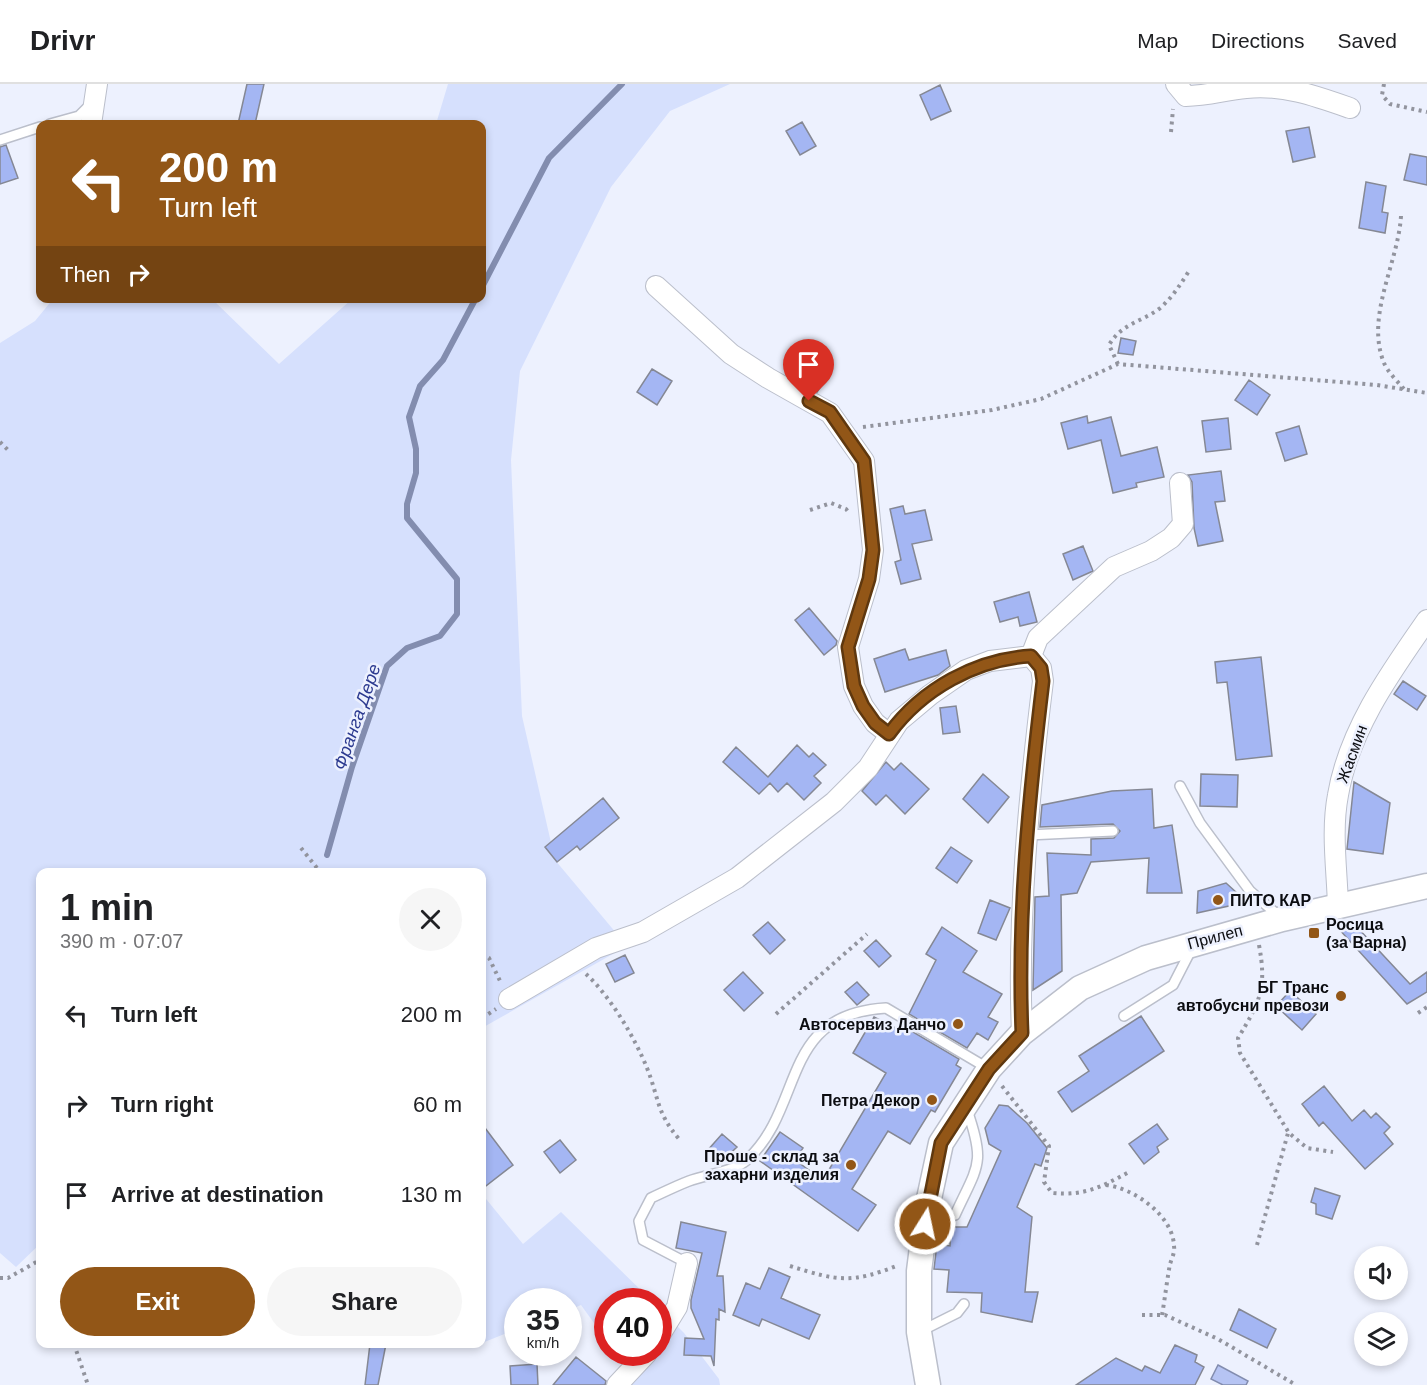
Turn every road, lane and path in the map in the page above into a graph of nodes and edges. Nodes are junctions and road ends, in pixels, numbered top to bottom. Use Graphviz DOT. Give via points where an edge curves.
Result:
graph roads {
  1 [pos="1176,84"];
  2 [pos="1384,84"];
  3 [pos="96,92"];
  4 [pos="1350,108"];
  5 [pos="1427,112"];
  6 [pos="64,120"];
  7 [pos="92,120"];
  8 [pos="36,129"];
  9 [pos="0,140"];
  10 [pos="1401,216"];
  11 [pos="1189,271"];
  12 [pos="656,286"];
  13 [pos="1118,364"];
  14 [pos="1404,389"];
  15 [pos="1427,393"];
  16 [pos="843,429"];
  17 [pos="0,442"];
  18 [pos="10,452"];
  19 [pos="1180,483"];
  20 [pos="810,510"];
  21 [pos="852,517"];
  22 [pos="1427,620"];
  23 [pos="1031,656"];
  24 [pos="889,734"];
  25 [pos="1180,786"];
  26 [pos="1113,831"];
  27 [pos="1028,836"];
  28 [pos="301,848"];
  29 [pos="317,868"];
  30 [pos="1427,886"];
  31 [pos="1338,906"];
  32 [pos="1282,919"];
  33 [pos="1256,926"];
  34 [pos="867,934"];
  35 [pos="1195,942"];
  36 [pos="486,956"];
  37 [pos="571,963"];
  38 [pos="509,999"];
  39 [pos="1427,1007"];
  40 [pos="1418,1013"];
  41 [pos="776,1014"];
  42 [pos="1124,1016"];
  43 [pos="1022,1033"];
  44 [pos="989,1069"];
  45 [pos="965,1103"];
  46 [pos="1288,1132"];
  47 [pos="679,1139"];
  48 [pos="1333,1152"];
  49 [pos="1129,1172"];
  50 [pos="1105,1185"];
  51 [pos="955,1215"];
  52 [pos="1257,1245"];
  53 [pos="920,1256"];
  54 [pos="36,1262"];
  55 [pos="687,1263"];
  56 [pos="790,1266"];
  57 [pos="0,1278"];
  58 [pos="964,1304"];
  59 [pos="672,1315"];
  60 [pos="1142,1315"];
  61 [pos="1162,1315"];
  62 [pos="919,1332"];
  63 [pos="75,1348"];
  64 [pos="635,1366"];
  65 [pos="88,1385"];
  66 [pos="617,1385"];
  67 [pos="928,1385"];
  68 [pos="1296,1385"];
  1 -- 4 [label="street" via="1186,96 1247,87 1296,89"];
  2 -- 5 [label="path" via="1382,95 1390,104"];
  3 -- 6 [label="lane" via="79,116"];
  3 -- 7 [label="street"];
  8 -- 9 [label="lane"];
  10 -- 14 [label="path" via="1381,307 1378,342 1385,365"];
  11 -- 13 [label="path" via="1175,293 1157,310 1115,334 1109,345"];
  12 -- 16 [label="street" via="731,354 830,412"];
  13 -- 14 [label="path"];
  13 -- 16 [label="path" via="1041,399 918,422"];
  14 -- 15 [label="path"];
  16 -- 24 [label="street" via="864,461 873,550 869,579 848,647 852,676 863,706"];
  17 -- 18 [label="path"];
  19 -- 23 [label="street" via="1183,524 1171,538 1114,567 1038,638"];
  20 -- 21 [label="path" via="831,503 846,509"];
  22 -- 31 [label="street, Жасмин" via="1390,674 1356,735 1338,795"];
  23 -- 24 [label="street" via="990,661 966,670 930,694"];
  23 -- 27 [label="street" via="1041,668 1043,681"];
  24 -- 37 [label="street" via="868,768 834,802 737,878 643,932 596,948"];
  25 -- 32 [label="lane" via="1200,823 1250,891"];
  26 -- 27 [label="lane"];
  27 -- 43 [label="street" via="1020,988"];
  28 -- 29 [label="path"];
  30 -- 31 [label="street, Прилеп"];
  31 -- 32 [label="street, Прилеп"];
  32 -- 33 [label="street, Прилеп"];
  33 -- 35 [label="street, Прилеп"];
  33 -- 46 [label="path" via="1263,968 1259,1004 1238,1038 1240,1053"];
  34 -- 41 [label="path"];
  35 -- 42 [label="lane" via="1173,986"];
  35 -- 43 [label="street, Прилеп" via="1146,958 1080,988"];
  36 -- 38 [label="path"];
  37 -- 38 [label="street"];
  37 -- 47 [label="path" via="602,990 633,1040 647,1068 658,1108"];
  39 -- 40 [label="path"];
  43 -- 44 [label="street, Прилеп"];
  44 -- 45 [label="street, Прилеп"];
  44 -- 50 [label="path" via="1048,1146 1044,1168 1047,1188 1052,1193 1069,1195"];
  44 -- 55 [label="lane" via="886,1008 866,1009 822,1031 805,1049 770,1130 748,1159 651,1198 639,1221 643,1240"];
  45 -- 51 [label="lane" via="980,1150 979,1163"];
  45 -- 53 [label="street, Прилеп" via="941,1143"];
  46 -- 48 [label="path" via="1307,1148"];
  46 -- 52 [label="path"];
  49 -- 50 [label="path"];
  50 -- 61 [label="path" via="1121,1186 1136,1194 1162,1217 1173,1234 1175,1248"];
  53 -- 56 [label="path" via="874,1275 849,1280"];
  53 -- 62 [label="street, Прилеп"];
  54 -- 57 [label="path" via="8,1278"];
  55 -- 59 [label="street"];
  58 -- 62 [label="lane" via="957,1313"];
  60 -- 61 [label="path"];
  61 -- 68 [label="path" via="1218,1339"];
  62 -- 67 [label="street, Прилеп"];
  63 -- 65 [label="path"];
  64 -- 66 [label="street"];
}
